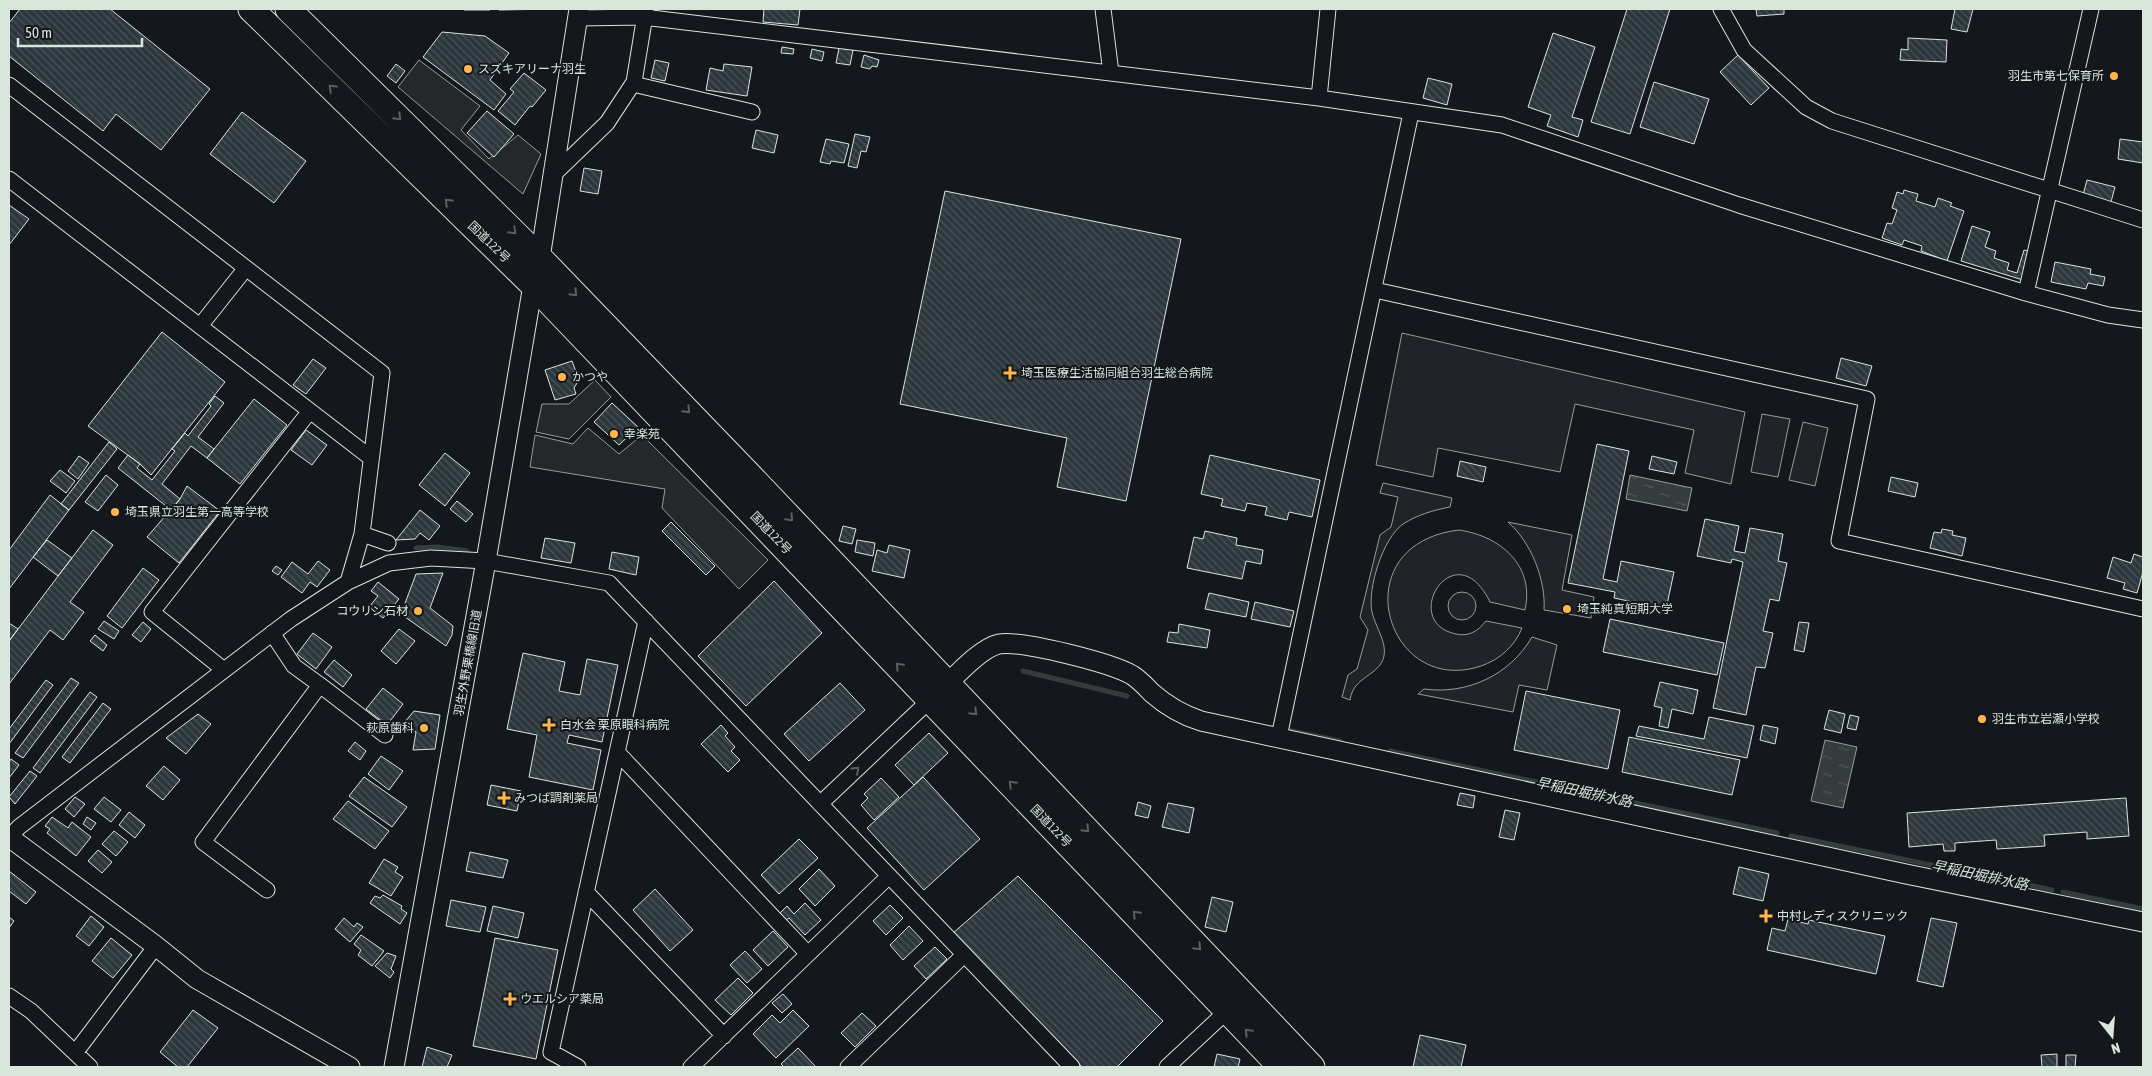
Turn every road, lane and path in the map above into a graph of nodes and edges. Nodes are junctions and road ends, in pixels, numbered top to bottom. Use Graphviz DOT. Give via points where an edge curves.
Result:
graph roads {
  1 [pos="251,9"];
  2 [pos="288,9"];
  3 [pos="1103,9"];
  4 [pos="1328,9"];
  5 [pos="1721,9"];
  6 [pos="2091,9"];
  7 [pos="645,13"];
  8 [pos="578,14"];
  9 [pos="1111,73"];
  10 [pos="633,84"];
  11 [pos="9,85"];
  12 [pos="1319,98"];
  13 [pos="752,112"];
  14 [pos="1411,113"];
  15 [pos="554,173"];
  16 [pos="9,179"];
  17 [pos="2050,191"];
  18 [pos="2143,220"];
  19 [pos="540,258"];
  20 [pos="246,268"];
  21 [pos="533,285"];
  22 [pos="1375,290"];
  23 [pos="2026,293"];
  24 [pos="2143,320"];
  25 [pos="200,326"];
  26 [pos="310,412"];
  27 [pos="371,458"];
  28 [pos="362,534"];
  29 [pos="388,543"];
  30 [pos="486,562"];
  31 [pos="348,582"];
  32 [pos="2143,609"];
  33 [pos="646,621"];
  34 [pos="272,633"];
  35 [pos="224,670"];
  36 [pos="320,685"];
  37 [pos="939,692"];
  38 [pos="385,735"];
  39 [pos="1279,737"];
  40 [pos="617,752"];
  41 [pos="820,804"];
  42 [pos="9,838"];
  43 [pos="889,876"];
  44 [pos="267,890"];
  45 [pos="586,892"];
  46 [pos="2143,922"];
  47 [pos="156,946"];
  48 [pos="808,954"];
  49 [pos="964,954"];
  50 [pos="9,996"];
  51 [pos="1227,1011"];
  52 [pos="724,1036"];
  53 [pos="75,1053"];
  54 [pos="90,1067"];
  55 [pos="350,1067"];
  56 [pos="394,1067"];
  57 [pos="578,1067"];
  58 [pos="692,1067"];
  59 [pos="848,1067"];
  60 [pos="1072,1067"];
  61 [pos="1167,1067"];
  62 [pos="1281,1067"];
  63 [pos="1312,1067"];
  21 -- 1 [label="highway, 国道122号, one-way"];
  2 -- 19 [label="highway, 国道122号, one-way"];
  3 -- 9 [label="street"];
  4 -- 12 [label="street"];
  5 -- 17 [label="street" via="1744,50 1806,107 1832,121"];
  6 -- 17 [label="street"];
  7 -- 8 [label="street"];
  7 -- 9 [label="street"];
  7 -- 10 [label="street"];
  8 -- 15 [label="street, 羽生外野栗橋線旧道"];
  9 -- 12 [label="street"];
  10 -- 13 [label="street"];
  10 -- 15 [label="street" via="607,123"];
  11 -- 20 [label="street"];
  12 -- 14 [label="street"];
  14 -- 22 [label="street"];
  14 -- 23 [label="street" via="1502,125 1739,205"];
  15 -- 19 [label="street, 羽生外野栗橋線旧道"];
  16 -- 25 [label="street"];
  17 -- 18 [label="street"];
  17 -- 23 [label="street"];
  19 -- 21 [label="street, 羽生外野栗橋線旧道"];
  19 -- 37 [label="highway, 国道122号, one-way" via="756,482"];
  20 -- 25 [label="street"];
  20 -- 27 [label="street" via="382,373"];
  21 -- 30 [label="street, 羽生外野栗橋線旧道"];
  37 -- 21 [label="highway, 国道122号, one-way"];
  22 -- 32 [label="street" via="1867,399 1839,542"];
  22 -- 39 [label="street"];
  23 -- 24 [label="street" via="2108,315"];
  25 -- 26 [label="street"];
  26 -- 27 [label="street"];
  26 -- 35 [label="street" via="152,612"];
  27 -- 28 [label="street"];
  28 -- 29 [label="street"];
  28 -- 31 [label="street"];
  30 -- 31 [label="street" via="431,558 389,563"];
  30 -- 33 [label="street" via="609,582"];
  30 -- 56 [label="street, 羽生外野栗橋線旧道"];
  31 -- 34 [label="street"];
  33 -- 40 [label="street"];
  33 -- 41 [label="street"];
  34 -- 35 [label="street"];
  34 -- 36 [label="street" via="294,666"];
  35 -- 42 [label="street" via="19,827"];
  36 -- 38 [label="street"];
  36 -- 44 [label="street" via="203,842"];
  37 -- 39 [label="street" via="983,651 998,644 1020,645 1109,665 1132,675 1184,716"];
  41 -- 37 [label="street, one-way"];
  51 -- 37 [label="highway, 国道122号, one-way"];
  37 -- 63 [label="highway, 国道122号, one-way"];
  39 -- 46 [label="street" via="1906,874"];
  40 -- 45 [label="street"];
  40 -- 48 [label="street"];
  41 -- 43 [label="street"];
  42 -- 47 [label="street"];
  43 -- 48 [label="street"];
  43 -- 49 [label="street"];
  45 -- 52 [label="street"];
  45 -- 57 [label="street" via="551,1052"];
  47 -- 53 [label="street"];
  47 -- 55 [label="street" via="197,979"];
  48 -- 52 [label="street"];
  49 -- 59 [label="street"];
  49 -- 60 [label="street"];
  50 -- 53 [label="street" via="31,1011"];
  51 -- 61 [label="street"];
  62 -- 51 [label="highway, 国道122号, one-way"];
  52 -- 58 [label="street"];
  53 -- 54 [label="street"];
}
